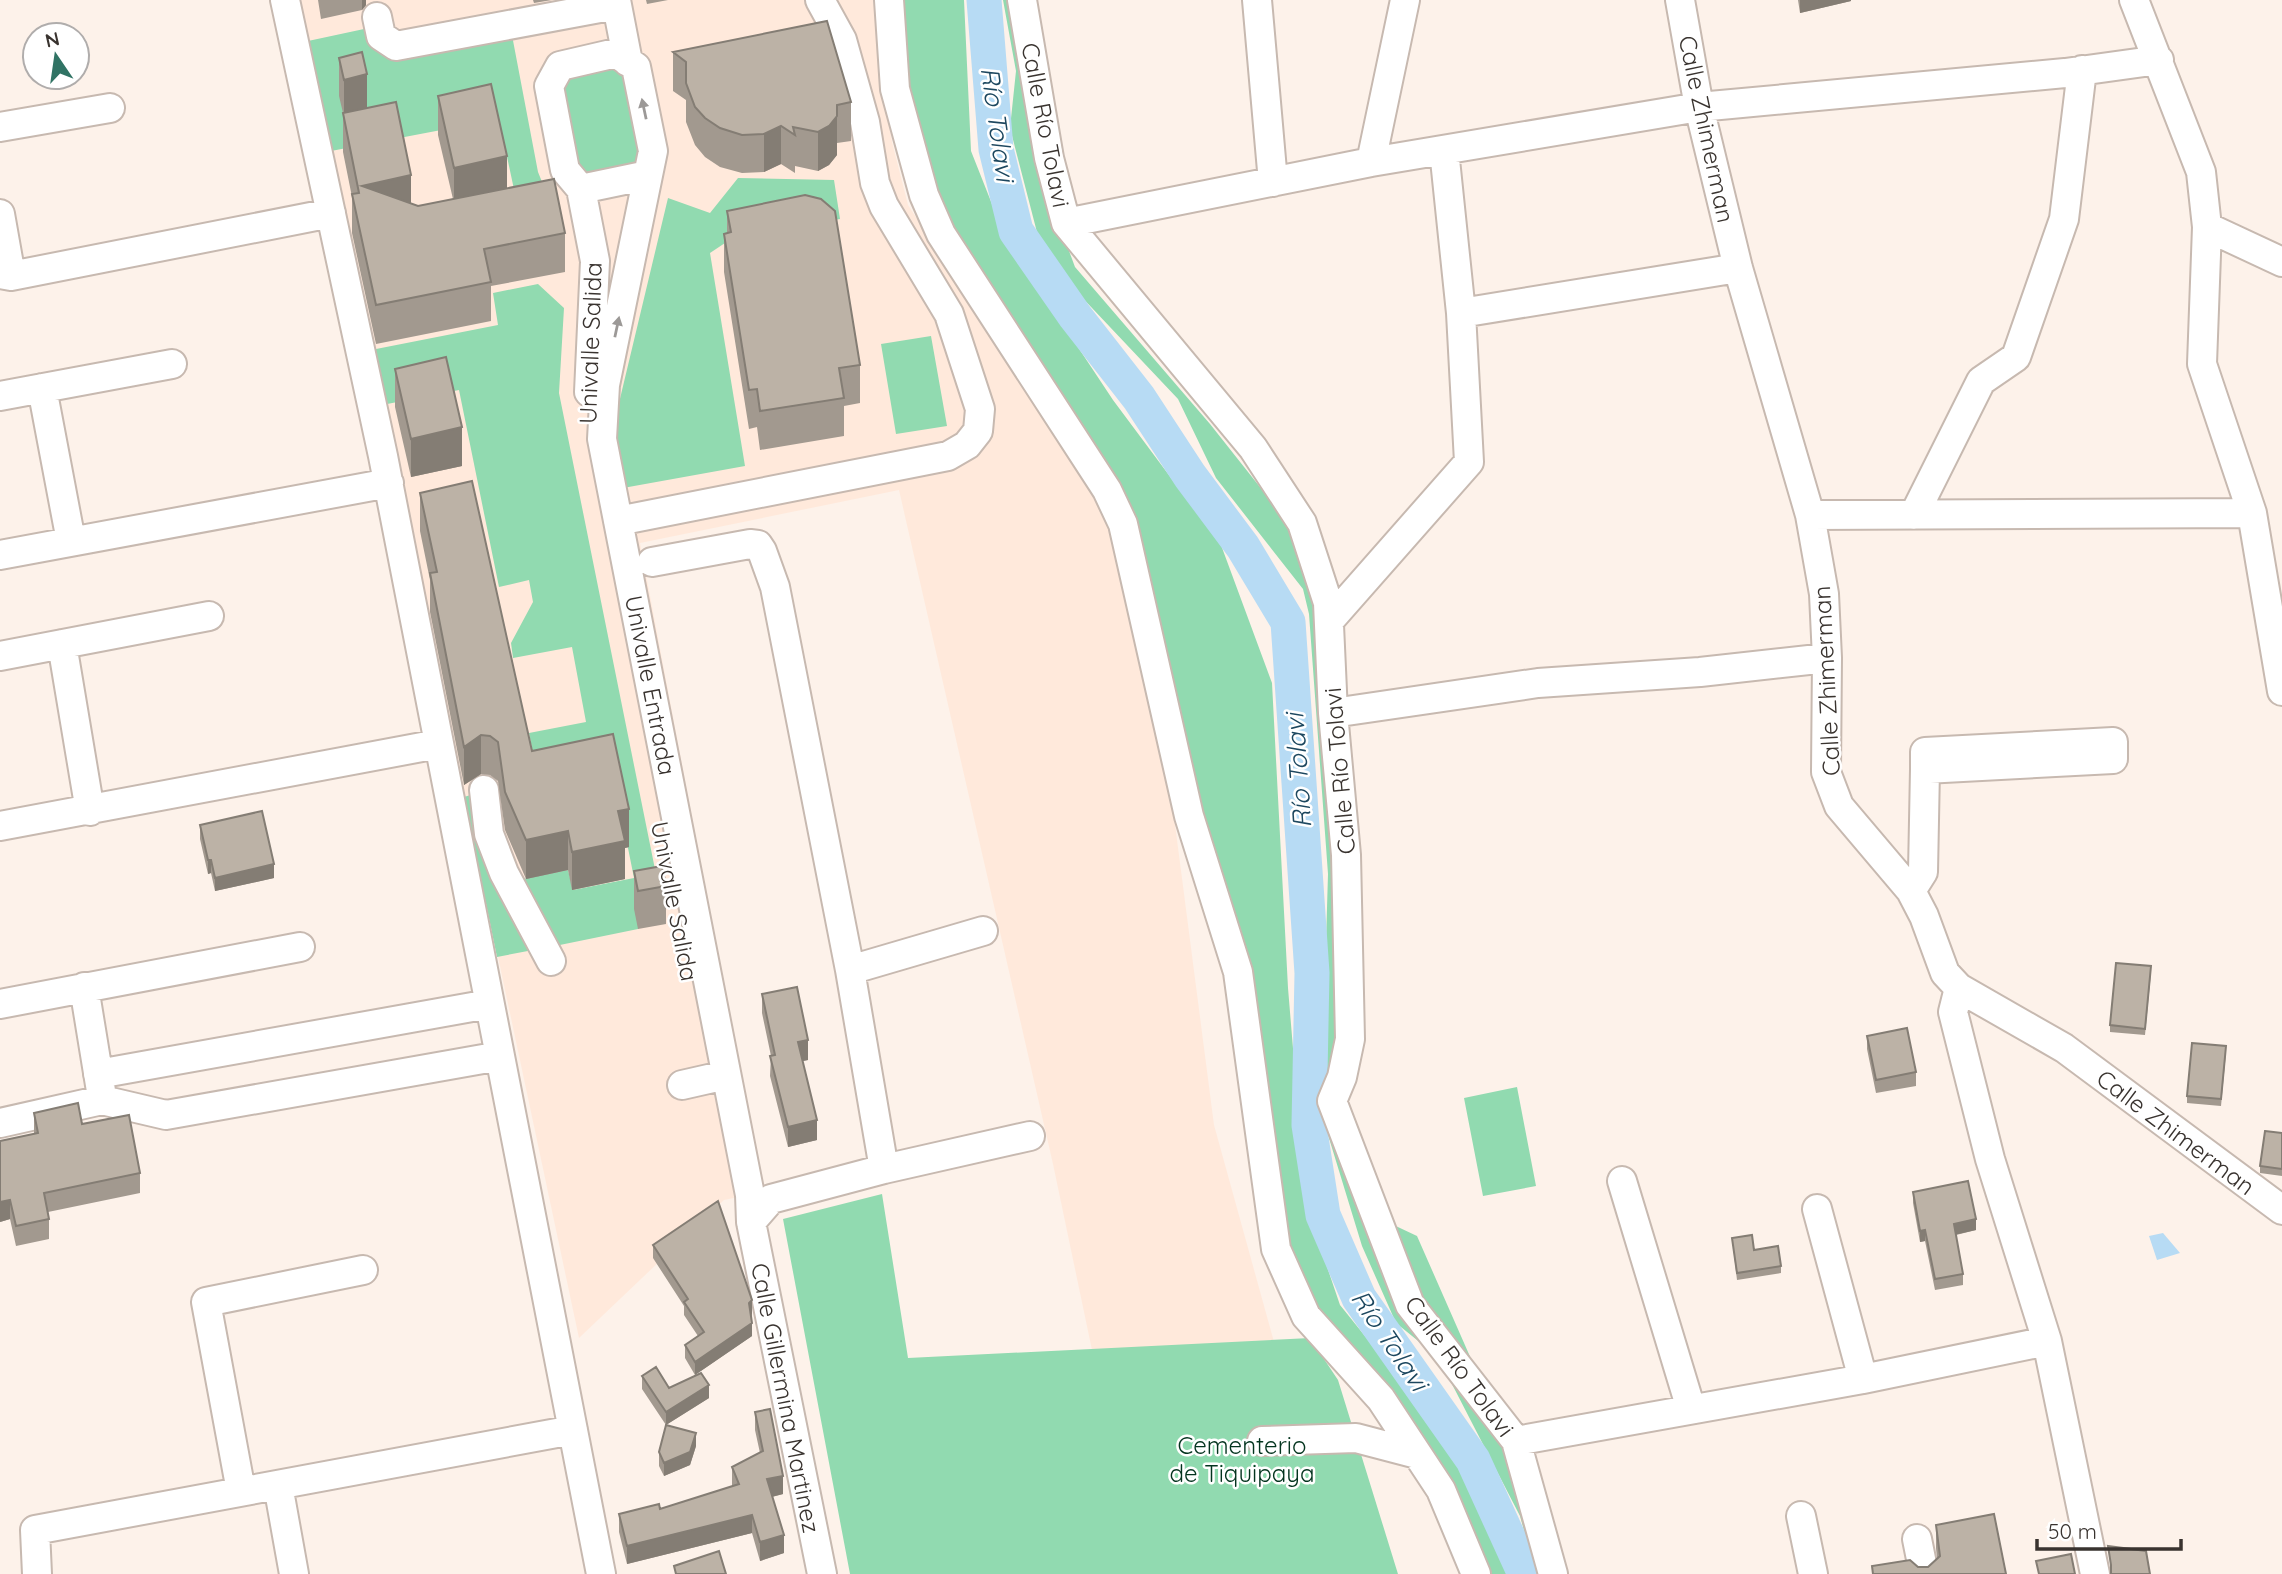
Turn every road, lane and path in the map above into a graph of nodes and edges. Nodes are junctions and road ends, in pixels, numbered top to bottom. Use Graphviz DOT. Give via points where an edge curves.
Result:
graph roads {
  1 [pos="285,0"];
  2 [pos="820,0"];
  3 [pos="889,0"];
  4 [pos="1022,0"];
  5 [pos="1257,0"];
  6 [pos="1405,0"];
  7 [pos="1680,0"];
  8 [pos="2134,0"];
  9 [pos="616,2"];
  10 [pos="377,17"];
  11 [pos="2159,60"];
  12 [pos="628,62"];
  13 [pos="2082,70"];
  14 [pos="1699,107"];
  15 [pos="110,108"];
  16 [pos="0,127"];
  17 [pos="1444,150"];
  18 [pos="1371,162"];
  19 [pos="648,175"];
  20 [pos="1273,182"];
  21 [pos="581,188"];
  22 [pos="331,213"];
  23 [pos="0,214"];
  24 [pos="1066,223"];
  25 [pos="2207,227"];
  26 [pos="2282,262"];
  27 [pos="1738,268"];
  28 [pos="6,275"];
  29 [pos="1461,313"];
  30 [pos="172,364"];
  31 [pos="42,388"];
  32 [pos="0,396"];
  33 [pos="389,483"];
  34 [pos="2252,513"];
  35 [pos="1810,515"];
  36 [pos="1914,515"];
  37 [pos="618,521"];
  38 [pos="71,541"];
  39 [pos="0,555"];
  40 [pos="652,562"];
  41 [pos="209,616"];
  42 [pos="1329,621"];
  43 [pos="62,644"];
  44 [pos="0,656"];
  45 [pos="1827,658"];
  46 [pos="2282,691"];
  47 [pos="1333,713"];
  48 [pos="438,744"];
  49 [pos="1925,769"];
  50 [pos="484,790"];
  51 [pos="90,811"];
  52 [pos="0,826"];
  53 [pos="1911,891"];
  54 [pos="983,931"];
  55 [pos="691,934"];
  56 [pos="300,947"];
  57 [pos="551,961"];
  58 [pos="850,970"];
  59 [pos="84,987"];
  60 [pos="1959,988"];
  61 [pos="0,1004"];
  62 [pos="489,1004"];
  63 [pos="500,1056"];
  64 [pos="718,1077"];
  65 [pos="682,1085"];
  66 [pos="100,1087"];
  67 [pos="0,1124"];
  68 [pos="1030,1136"];
  69 [pos="884,1168"];
  70 [pos="1622,1181"];
  71 [pos="744,1205"];
  72 [pos="1817,1209"];
  73 [pos="2282,1210"];
  74 [pos="363,1270"];
  75 [pos="2047,1341"];
  76 [pos="1863,1378"];
  77 [pos="1690,1409"];
  78 [pos="573,1430"];
  79 [pos="1262,1441"];
  80 [pos="1516,1441"];
  81 [pos="1417,1454"];
  82 [pos="278,1485"];
  83 [pos="241,1491"];
  84 [pos="1801,1516"];
  85 [pos="1917,1539"];
  86 [pos="37,1574"];
  87 [pos="295,1574"];
  88 [pos="601,1574"];
  89 [pos="822,1574"];
  90 [pos="1476,1574"];
  91 [pos="1553,1574"];
  92 [pos="1813,1574"];
  93 [pos="1924,1574"];
  94 [pos="2095,1574"];
  1 -- 22 [label="street"];
  2 -- 37 [label="street" via="842,40 884,206 948,314 980,409 978,431 967,445 948,456"];
  3 -- 81 [label="street" via="895,89 924,195 941,234 1107,490 1123,524 1189,816 1238,972 1276,1249 1306,1316 1381,1399"];
  4 -- 24 [label="street, Calle Río Tolavi" via="1049,158"];
  5 -- 20 [label="street"];
  6 -- 18 [label="street"];
  7 -- 14 [label="street, Calle Zhimerman"];
  8 -- 11 [label="street"];
  9 -- 10 [label="street" via="396,46 381,36"];
  9 -- 12 [label="street"];
  11 -- 13 [label="street"];
  11 -- 25 [label="street" via="2201,172"];
  19 -- 12 [label="street, one-way" via="653,151 636,67"];
  12 -- 21 [label="street" via="616,53 561,66 549,86 565,170"];
  13 -- 14 [label="street"];
  13 -- 36 [label="street" via="2064,219 2016,357 1981,381"];
  14 -- 17 [label="street"];
  14 -- 27 [label="street, Calle Zhimerman"];
  15 -- 16 [label="street"];
  17 -- 18 [label="street"];
  17 -- 29 [label="street"];
  18 -- 20 [label="street"];
  19 -- 21 [label="street"];
  37 -- 19 [label="street, Univalle Entrada, one-way" via="602,439 605,385"];
  20 -- 24 [label="street"];
  21 -- 55 [label="street, Univalle Salida" via="595,261 587,443"];
  22 -- 28 [label="street"];
  22 -- 33 [label="street"];
  23 -- 28 [label="street"];
  24 -- 42 [label="street, Calle Río Tolavi" via="1253,448 1302,523 1328,603"];
  25 -- 26 [label="street"];
  25 -- 34 [label="street" via="2202,364"];
  27 -- 29 [label="street"];
  27 -- 35 [label="street, Calle Zhimerman"];
  29 -- 42 [label="street" via="1469,462"];
  30 -- 31 [label="street"];
  31 -- 32 [label="street"];
  31 -- 38 [label="street"];
  33 -- 38 [label="street"];
  33 -- 48 [label="street"];
  34 -- 36 [label="street"];
  34 -- 46 [label="street"];
  35 -- 36 [label="street"];
  35 -- 45 [label="street, Calle Zhimerman" via="1824,594"];
  37 -- 55 [label="street, Univalle Entrada"];
  38 -- 39 [label="street"];
  40 -- 58 [label="street" via="750,544 762,551 775,587"];
  41 -- 43 [label="street"];
  42 -- 47 [label="street, Calle Río Tolavi"];
  43 -- 44 [label="street"];
  43 -- 51 [label="street"];
  45 -- 47 [label="street" via="1538,683"];
  45 -- 53 [label="street, Calle Zhimerman" via="1826,772 1839,806"];
  47 -- 80 [label="street, Calle Río Tolavi" via="1346,855 1350,1039 1332,1101 1410,1305"];
  48 -- 51 [label="street"];
  48 -- 62 [label="street"];
  49 -- 49 [label="street" via="2113,760 2112,742 1924,752"];
  49 -- 53 [label="street" via="1923,872"];
  50 -- 57 [label="street" via="489,834 500,863"];
  51 -- 52 [label="street"];
  53 -- 60 [label="street, Calle Zhimerman" via="1945,973"];
  54 -- 58 [label="street"];
  55 -- 64 [label="street, Univalle Entrada"];
  56 -- 59 [label="street"];
  58 -- 69 [label="street"];
  59 -- 61 [label="street"];
  59 -- 66 [label="street"];
  60 -- 73 [label="street, Calle Zhimerman" via="2064,1048"];
  60 -- 75 [label="street" via="1953,1012 1956,1026 1990,1159"];
  62 -- 63 [label="street"];
  62 -- 66 [label="street"];
  63 -- 66 [label="street" via="166,1115"];
  63 -- 78 [label="street"];
  64 -- 65 [label="street"];
  64 -- 71 [label="street"];
  66 -- 67 [label="street"];
  68 -- 69 [label="street"];
  69 -- 71 [label="street"];
  70 -- 77 [label="street"];
  71 -- 89 [label="street, Calle Gillermina Martinez"];
  72 -- 76 [label="street"];
  74 -- 83 [label="street" via="206,1302"];
  75 -- 76 [label="street"];
  75 -- 94 [label="street"];
  76 -- 77 [label="street"];
  77 -- 80 [label="street"];
  78 -- 82 [label="street"];
  78 -- 88 [label="street"];
  79 -- 81 [label="street" via="1356,1438"];
  80 -- 91 [label="street, Calle Río Tolavi"];
  81 -- 90 [label="street" via="1441,1490"];
  82 -- 83 [label="street"];
  82 -- 87 [label="street"];
  83 -- 86 [label="street" via="35,1530"];
  84 -- 92 [label="street"];
  85 -- 93 [label="street"];
}
